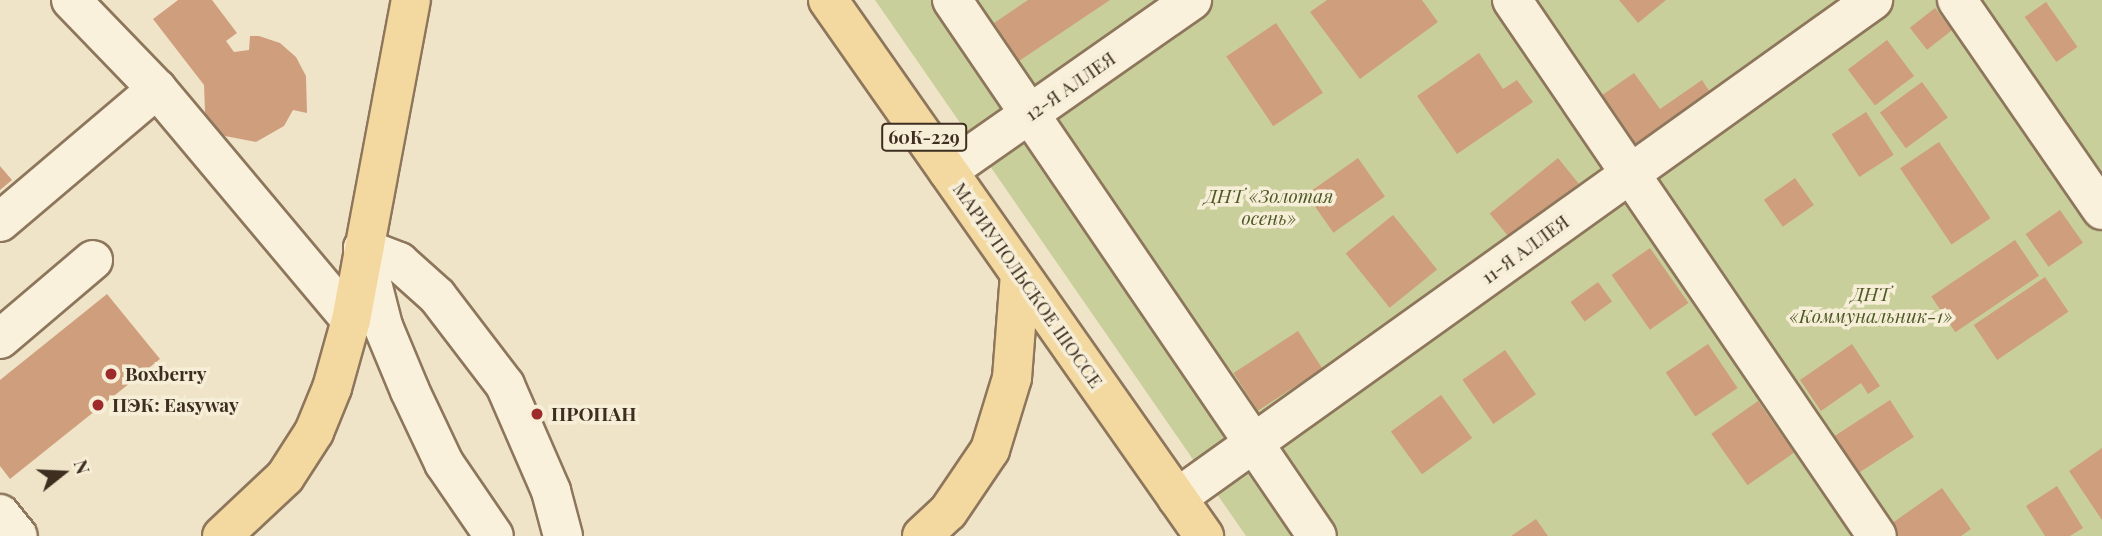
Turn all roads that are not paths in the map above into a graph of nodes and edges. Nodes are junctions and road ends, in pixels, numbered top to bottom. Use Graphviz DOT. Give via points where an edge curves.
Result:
graph roads {
  1 [pos="71,0"];
  2 [pos="411,0"];
  3 [pos="434,0"];
  4 [pos="828,0"];
  5 [pos="951,0"];
  6 [pos="1192,0"];
  7 [pos="1513,0"];
  8 [pos="1873,0"];
  9 [pos="1957,0"];
  10 [pos="401,50"];
  11 [pos="157,89"];
  12 [pos="1030,114"];
  13 [pos="948,171"];
  14 [pos="1631,174"];
  15 [pos="2102,210"];
  16 [pos="0,222"];
  17 [pos="363,248"];
  18 [pos="93,260"];
  19 [pos="1020,274"];
  20 [pos="351,320"];
  21 [pos="0,340"];
  22 [pos="1254,444"];
  23 [pos="1177,498"];
  24 [pos="0,514"];
  25 [pos="18,536"];
  26 [pos="222,536"];
  27 [pos="494,536"];
  28 [pos="563,536"];
  29 [pos="922,536"];
  30 [pos="1204,536"];
  31 [pos="1317,536"];
  32 [pos="1877,536"];
  1 -- 11 [label="street"];
  2 -- 10 [label="main road"];
  3 -- 10 [label="main road"];
  4 -- 13 [label="main road, МАРИУПОЛЬСКОЕ ШОССЕ / 60К-229"];
  5 -- 12 [label="street"];
  6 -- 12 [label="street, 12-Я АЛЛЕЯ"];
  7 -- 14 [label="street"];
  8 -- 14 [label="street, 11-Я АЛЛЕЯ"];
  9 -- 15 [label="street"];
  10 -- 17 [label="main road"];
  11 -- 16 [label="street"];
  11 -- 20 [label="street"];
  12 -- 13 [label="street, 12-Я АЛЛЕЯ"];
  12 -- 22 [label="street"];
  13 -- 19 [label="main road, МАРИУПОЛЬСКОЕ ШОССЕ / 60К-229"];
  14 -- 22 [label="street, 11-Я АЛЛЕЯ"];
  14 -- 32 [label="street"];
  17 -- 20 [label="main road"];
  17 -- 27 [label="street" via="383,326 410,391 444,463"];
  17 -- 28 [label="street" via="399,262 437,296 505,385 551,491"];
  18 -- 21 [label="street"];
  19 -- 23 [label="main road, МАРИУПОЛЬСКОЕ ШОССЕ / 60К-229"];
  19 -- 29 [label="main road" via="1012,379 990,450 948,512"];
  20 -- 26 [label="main road" via="314,432 285,477"];
  22 -- 23 [label="street, 11-Я АЛЛЕЯ"];
  22 -- 31 [label="street"];
  23 -- 30 [label="main road, МАРИУПОЛЬСКОЕ ШОССЕ / 60К-229"];
  24 -- 25 [label="street"];
}
